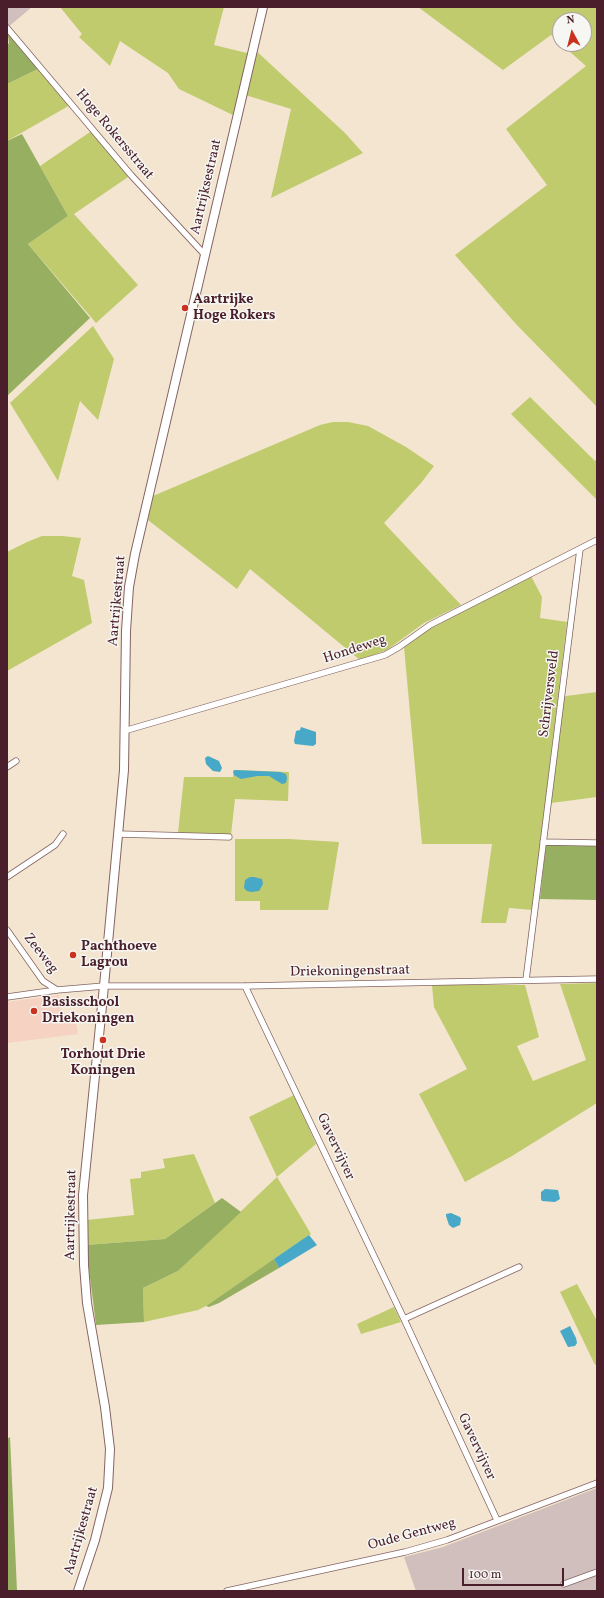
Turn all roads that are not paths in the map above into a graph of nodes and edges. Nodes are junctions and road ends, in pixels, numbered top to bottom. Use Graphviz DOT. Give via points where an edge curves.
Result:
graph roads {
  1 [pos="263,7"];
  2 [pos="7,28"];
  3 [pos="204,255"];
  4 [pos="177,374"];
  5 [pos="597,540"];
  6 [pos="580,549"];
  7 [pos="124,731"];
  8 [pos="16,761"];
  9 [pos="7,767"];
  10 [pos="62,834"];
  11 [pos="118,834"];
  12 [pos="229,836"];
  13 [pos="543,842"];
  14 [pos="597,843"];
  15 [pos="7,877"];
  16 [pos="7,930"];
  17 [pos="597,979"];
  18 [pos="526,980"];
  19 [pos="104,986"];
  20 [pos="245,986"];
  21 [pos="57,990"];
  22 [pos="7,997"];
  23 [pos="519,1267"];
  24 [pos="404,1318"];
  25 [pos="597,1483"];
  26 [pos="497,1520"];
  27 [pos="597,1572"];
  28 [pos="564,1584"];
  29 [pos="78,1591"];
  30 [pos="227,1591"];
  1 -- 3 [label="street, Aartrijksestraat"];
  2 -- 3 [label="street, Hoge Rokersstraat" via="131,175"];
  3 -- 4 [label="street, Aartrijksestraat"];
  4 -- 7 [label="street, Aartrijkestraat" via="129,587"];
  5 -- 6 [label="street, Hondeweg"];
  6 -- 7 [label="street, Hondeweg" via="430,625 385,655"];
  6 -- 13 [label="street, Schrijversveld"];
  7 -- 11 [label="street, Aartrijkestraat" via="124,770"];
  8 -- 9 [label="street"];
  10 -- 15 [label="street" via="55,845"];
  11 -- 12 [label="street"];
  11 -- 19 [label="street, Aartrijkestraat"];
  13 -- 14 [label="street"];
  13 -- 18 [label="street, Schrijversveld"];
  16 -- 21 [label="street, Zeeweg" via="43,981"];
  17 -- 18 [label="street, Driekoningenstraat"];
  18 -- 20 [label="street, Driekoningenstraat"];
  19 -- 20 [label="street, Driekoningenstraat"];
  19 -- 21 [label="street, Driekoningenstraat"];
  19 -- 29 [label="street, Aartrijkestraat" via="82,1224 87,1303 110,1449 108,1488 95,1540"];
  20 -- 24 [label="street, Gavervijver"];
  21 -- 22 [label="street, Driekoningenstraat"];
  23 -- 24 [label="street"];
  24 -- 26 [label="street, Gavervijver"];
  25 -- 26 [label="street, Oude Gentweg"];
  26 -- 30 [label="street, Oude Gentweg" via="446,1540 405,1552"];
  27 -- 28 [label="street"];
}
